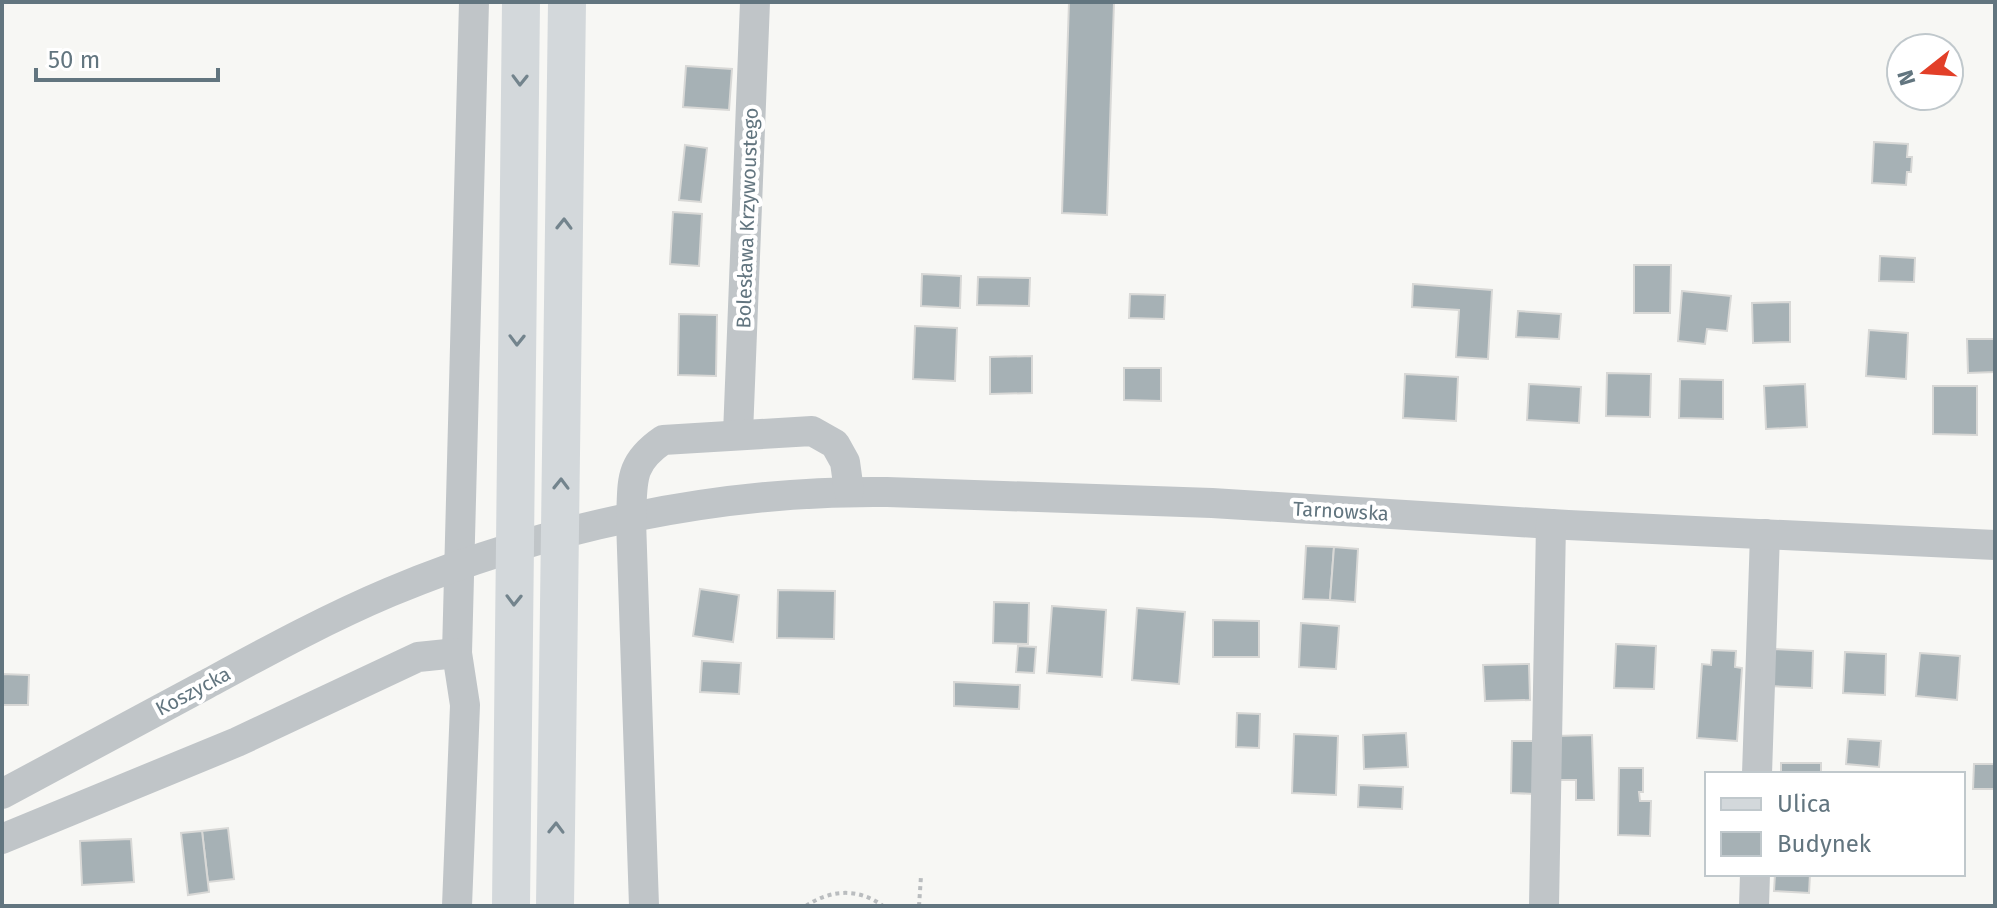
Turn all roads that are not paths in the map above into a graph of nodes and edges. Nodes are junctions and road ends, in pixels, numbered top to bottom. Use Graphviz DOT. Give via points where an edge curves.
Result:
graph roads {
  1 [pos="474,2"];
  2 [pos="521,2"];
  3 [pos="567,2"];
  4 [pos="755,2"];
  5 [pos="738,434"];
  6 [pos="849,491"];
  7 [pos="688,507"];
  8 [pos="1551,524"];
  9 [pos="1765,534"];
  10 [pos="1995,545"];
  11 [pos="457,653"];
  12 [pos="1757,772"];
  13 [pos="2,794"];
  14 [pos="2,839"];
  15 [pos="1755,876"];
  16 [pos="457,906"];
  17 [pos="511,906"];
  18 [pos="555,906"];
  19 [pos="644,906"];
  20 [pos="1544,906"];
  21 [pos="1754,906"];
  1 -- 11 [label="street"];
  2 -- 17 [label="main road, one-way"];
  18 -- 3 [label="main road, one-way"];
  4 -- 5 [label="street, Bolesława Krzywoustego"];
  5 -- 6 [label="street" via="812,431 835,444 845,462"];
  5 -- 19 [label="street" via="663,440 646,452 634,472 631,520"];
  6 -- 7 [label="street, Tarnowska"];
  6 -- 8 [label="street, Tarnowska" via="1212,503"];
  7 -- 13 [label="street, Koszycka" via="551,537 388,593 284,642"];
  8 -- 9 [label="street, Tarnowska"];
  8 -- 20 [label="street"];
  9 -- 10 [label="street, Tarnowska"];
  9 -- 12 [label="street"];
  11 -- 14 [label="street" via="418,657 237,742"];
  11 -- 16 [label="street" via="465,705"];
  15 -- 21 [label="street"];
}
